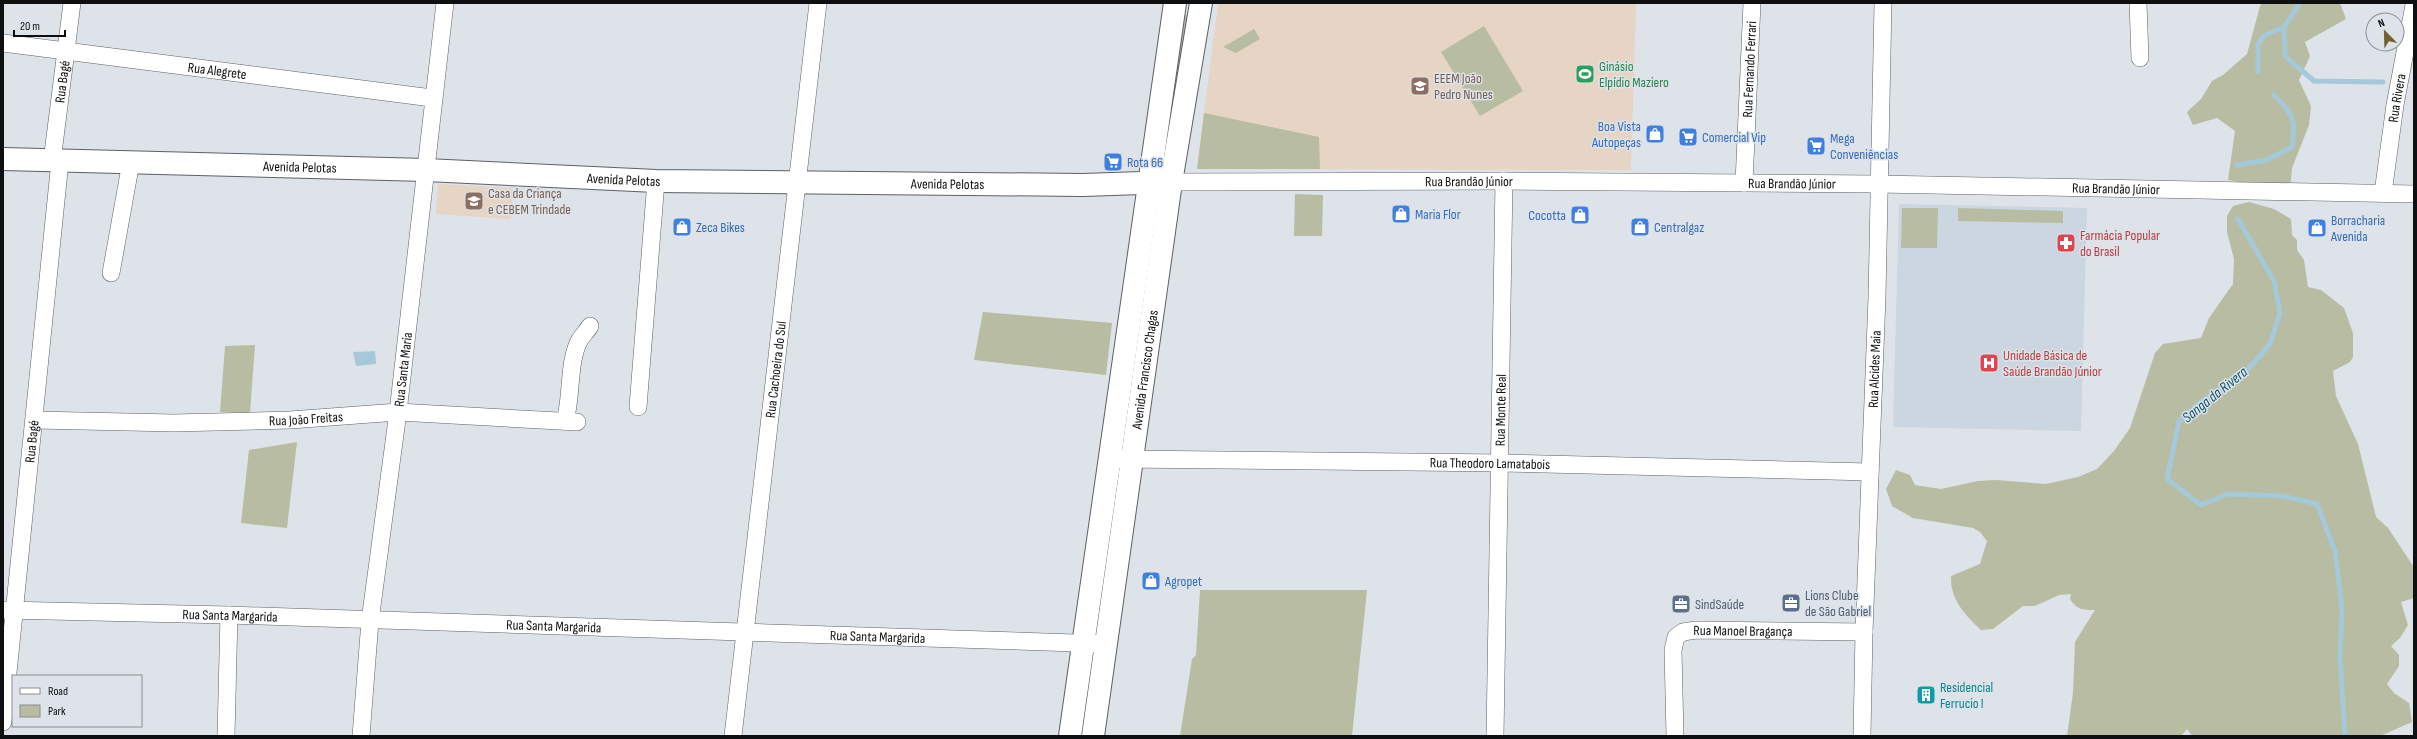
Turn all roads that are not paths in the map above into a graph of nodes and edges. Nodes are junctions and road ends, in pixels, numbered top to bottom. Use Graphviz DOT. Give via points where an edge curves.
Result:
graph roads {
  1 [pos="72,3"];
  2 [pos="444,3"];
  3 [pos="818,3"];
  4 [pos="1175,3"];
  5 [pos="1201,3"];
  6 [pos="1752,3"];
  7 [pos="1883,3"];
  8 [pos="2138,3"];
  9 [pos="2414,5"];
  10 [pos="3,43"];
  11 [pos="66,51"];
  12 [pos="2140,58"];
  13 [pos="432,98"];
  14 [pos="3,159"];
  15 [pos="56,161"];
  16 [pos="131,162"];
  17 [pos="426,170"];
  18 [pos="1504,180"];
  19 [pos="656,181"];
  20 [pos="1171,182"];
  21 [pos="796,183"];
  22 [pos="1744,183"];
  23 [pos="1148,184"];
  24 [pos="1878,184"];
  25 [pos="2383,193"];
  26 [pos="2414,194"];
  27 [pos="111,274"];
  28 [pos="590,326"];
  29 [pos="638,407"];
  30 [pos="398,412"];
  31 [pos="35,420"];
  32 [pos="1109,459"];
  33 [pos="1131,460"];
  34 [pos="1501,463"];
  35 [pos="1870,472"];
  36 [pos="9,610"];
  37 [pos="229,615"];
  38 [pos="370,622"];
  39 [pos="744,632"];
  40 [pos="1864,632"];
  41 [pos="1082,643"];
  42 [pos="1105,644"];
  43 [pos="3,722"];
  44 [pos="226,736"];
  45 [pos="361,736"];
  46 [pos="733,736"];
  47 [pos="1070,736"];
  48 [pos="1093,736"];
  49 [pos="1495,736"];
  50 [pos="1675,736"];
  51 [pos="1862,736"];
  1 -- 11 [label="street, Rua Bagé"];
  2 -- 13 [label="street, Rua Santa Maria"];
  3 -- 21 [label="street, Rua Cachoeira do Sul"];
  4 -- 23 [label="main road, Avenida Francisco Chagas"];
  5 -- 20 [label="main road, Avenida Francisco Chagas"];
  6 -- 22 [label="street, Rua Fernando Ferrari"];
  7 -- 24 [label="street, Rua Alcides Maia"];
  8 -- 12 [label="street"];
  9 -- 25 [label="street, Rua Rivera" via="2395,105"];
  10 -- 11 [label="street, Rua Alegrete"];
  11 -- 13 [label="street, Rua Alegrete"];
  11 -- 15 [label="street, Rua Bagé"];
  13 -- 17 [label="street, Rua Santa Maria"];
  14 -- 15 [label="main road, Avenida Pelotas"];
  15 -- 16 [label="main road, Avenida Pelotas"];
  15 -- 31 [label="street, Rua Bagé"];
  16 -- 17 [label="main road, Avenida Pelotas"];
  16 -- 27 [label="street"];
  17 -- 19 [label="main road, Avenida Pelotas"];
  17 -- 30 [label="street, Rua Santa Maria"];
  18 -- 20 [label="street, Rua Brandão Júnior"];
  18 -- 22 [label="street, Rua Brandão Júnior"];
  18 -- 34 [label="street, Rua Monte Real"];
  19 -- 21 [label="main road, Avenida Pelotas"];
  19 -- 29 [label="street"];
  20 -- 23 [label="main road, Avenida Pelotas"];
  20 -- 33 [label="main road, Avenida Francisco Chagas"];
  21 -- 23 [label="main road, Avenida Pelotas"];
  21 -- 39 [label="street, Rua Cachoeira do Sul"];
  22 -- 24 [label="street, Rua Brandão Júnior"];
  23 -- 32 [label="main road, Avenida Francisco Chagas"];
  24 -- 25 [label="street, Rua Brandão Júnior"];
  24 -- 35 [label="street, Rua Alcides Maia"];
  25 -- 26 [label="street, Rua Brandão Júnior"];
  28 -- 30 [label="street, Rua João Freitas" via="579,340 576,351 569,406 571,422"];
  30 -- 31 [label="street, Rua João Freitas" via="290,420 174,423"];
  30 -- 38 [label="street, Rua Santa Maria"];
  31 -- 36 [label="street, Rua Bagé"];
  32 -- 33 [label="street, Rua Theodoro Lamatabois"];
  32 -- 41 [label="main road, Avenida Francisco Chagas"];
  33 -- 34 [label="street, Rua Theodoro Lamatabois"];
  33 -- 42 [label="main road, Avenida Francisco Chagas"];
  34 -- 35 [label="street, Rua Theodoro Lamatabois"];
  34 -- 49 [label="street, Rua Monte Real"];
  35 -- 40 [label="street, Rua Alcides Maia"];
  36 -- 37 [label="street, Rua Santa Margarida"];
  36 -- 43 [label="street, Rua Bagé"];
  37 -- 38 [label="street, Rua Santa Margarida"];
  37 -- 44 [label="street"];
  38 -- 39 [label="street, Rua Santa Margarida"];
  38 -- 45 [label="street, Rua Santa Maria"];
  39 -- 41 [label="street, Rua Santa Margarida"];
  39 -- 46 [label="street, Rua Cachoeira do Sul"];
  40 -- 50 [label="street, Rua Manoel Bragança" via="1682,632 1676,637 1673,650"];
  40 -- 51 [label="street, Rua Alcides Maia"];
  41 -- 42 [label="street, Rua Santa Margarida"];
  41 -- 47 [label="main road, Avenida Francisco Chagas"];
  42 -- 48 [label="main road, Avenida Francisco Chagas"];
}
